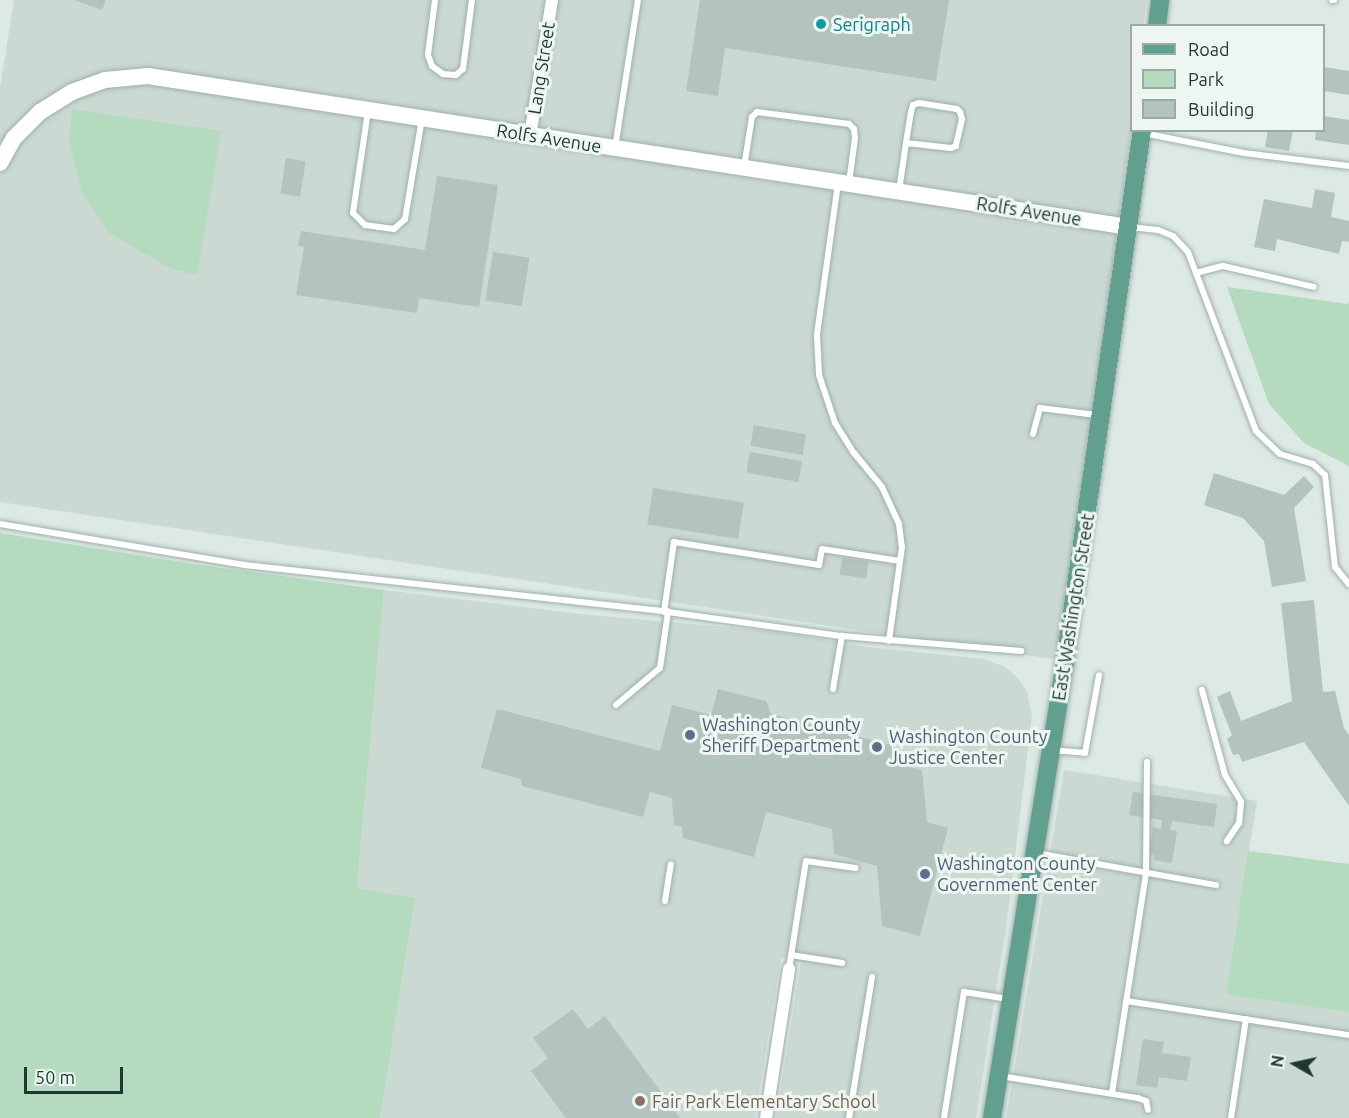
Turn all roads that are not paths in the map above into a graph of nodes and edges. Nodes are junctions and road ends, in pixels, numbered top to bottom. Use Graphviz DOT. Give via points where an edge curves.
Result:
graph roads {
  1 [pos="435,0"];
  2 [pos="472,0"];
  3 [pos="552,0"];
  4 [pos="638,0"];
  5 [pos="1160,0"];
  6 [pos="1157,24"];
  7 [pos="369,110"];
  8 [pos="422,118"];
  9 [pos="1142,132"];
  10 [pos="530,136"];
  11 [pos="906,143"];
  12 [pos="615,148"];
  13 [pos="0,163"];
  14 [pos="1349,166"];
  15 [pos="744,168"];
  16 [pos="843,183"];
  17 [pos="899,192"];
  18 [pos="1129,226"];
  19 [pos="1196,273"];
  20 [pos="1314,287"];
  21 [pos="1101,416"];
  22 [pos="1033,434"];
  23 [pos="0,524"];
  24 [pos="900,561"];
  25 [pos="1349,584"];
  26 [pos="666,612"];
  27 [pos="842,636"];
  28 [pos="889,640"];
  29 [pos="1021,651"];
  30 [pos="1099,675"];
  31 [pos="833,689"];
  32 [pos="1202,690"];
  33 [pos="616,705"];
  34 [pos="1051,750"];
  35 [pos="1147,762"];
  36 [pos="1227,841"];
  37 [pos="1035,853"];
  38 [pos="671,864"];
  39 [pos="856,868"];
  40 [pos="1146,874"];
  41 [pos="1216,885"];
  42 [pos="665,901"];
  43 [pos="791,955"];
  44 [pos="842,963"];
  45 [pos="789,969"];
  46 [pos="872,977"];
  47 [pos="1012,999"];
  48 [pos="1126,1001"];
  49 [pos="1246,1019"];
  50 [pos="1349,1035"];
  51 [pos="999,1076"];
  52 [pos="1112,1094"];
  53 [pos="1148,1110"];
  54 [pos="766,1118"];
  55 [pos="849,1118"];
  56 [pos="944,1118"];
  57 [pos="992,1118"];
  58 [pos="1231,1118"];
  1 -- 2 [label="lane" via="429,55 432,66 443,74 456,75 463,69"];
  3 -- 10 [label="street, Lang Street"];
  4 -- 12 [label="lane"];
  5 -- 6 [label="main road"];
  7 -- 8 [label="street, Rolfs Avenue"];
  7 -- 8 [label="lane" via="353,213 365,225 394,229 405,219"];
  7 -- 13 [label="street, Rolfs Avenue" via="148,76 105,80 72,92 40,112 14,138"];
  8 -- 10 [label="street, Rolfs Avenue"];
  9 -- 14 [label="lane" via="1244,153"];
  9 -- 18 [label="main road, East Washington Street"];
  10 -- 12 [label="street, Rolfs Avenue"];
  11 -- 11 [label="lane" via="913,105 960,112 956,146"];
  11 -- 17 [label="lane"];
  12 -- 15 [label="street, Rolfs Avenue"];
  15 -- 16 [label="street, Rolfs Avenue"];
  15 -- 16 [label="lane" via="753,117 758,112 817,119 849,124 854,129"];
  16 -- 17 [label="street, Rolfs Avenue"];
  16 -- 24 [label="lane" via="817,335 819,375 835,423 889,499 899,524"];
  17 -- 18 [label="street, Rolfs Avenue"];
  18 -- 19 [label="lane" via="1173,236 1188,252"];
  18 -- 21 [label="main road, East Washington Street"];
  19 -- 20 [label="lane" via="1222,266"];
  19 -- 25 [label="lane" via="1256,431 1280,454 1313,464 1325,476 1335,567"];
  21 -- 22 [label="lane" via="1040,408"];
  21 -- 34 [label="main road, East Washington Street"];
  23 -- 26 [label="lane" via="245,565"];
  24 -- 26 [label="lane" via="822,549 819,565 674,542"];
  24 -- 28 [label="lane"];
  26 -- 27 [label="lane"];
  26 -- 33 [label="lane" via="660,668"];
  27 -- 28 [label="lane"];
  27 -- 31 [label="lane"];
  28 -- 29 [label="lane"];
  30 -- 34 [label="lane" via="1085,753"];
  32 -- 36 [label="lane" via="1225,775 1241,802 1239,823"];
  34 -- 37 [label="main road, East Washington Street"];
  35 -- 40 [label="lane"];
  37 -- 40 [label="lane"];
  37 -- 47 [label="main road, East Washington Street"];
  38 -- 42 [label="lane"];
  39 -- 43 [label="lane" via="806,861"];
  40 -- 41 [label="lane"];
  40 -- 48 [label="lane"];
  43 -- 44 [label="lane"];
  43 -- 45 [label="lane"];
  45 -- 54 [label="street"];
  46 -- 55 [label="lane"];
  47 -- 51 [label="main road, East Washington Street"];
  47 -- 56 [label="lane" via="964,992"];
  48 -- 49 [label="lane"];
  48 -- 52 [label="lane"];
  49 -- 50 [label="lane"];
  49 -- 58 [label="lane"];
  51 -- 52 [label="lane"];
  51 -- 57 [label="main road, East Washington Street"];
  52 -- 53 [label="lane" via="1146,1101"];
}
